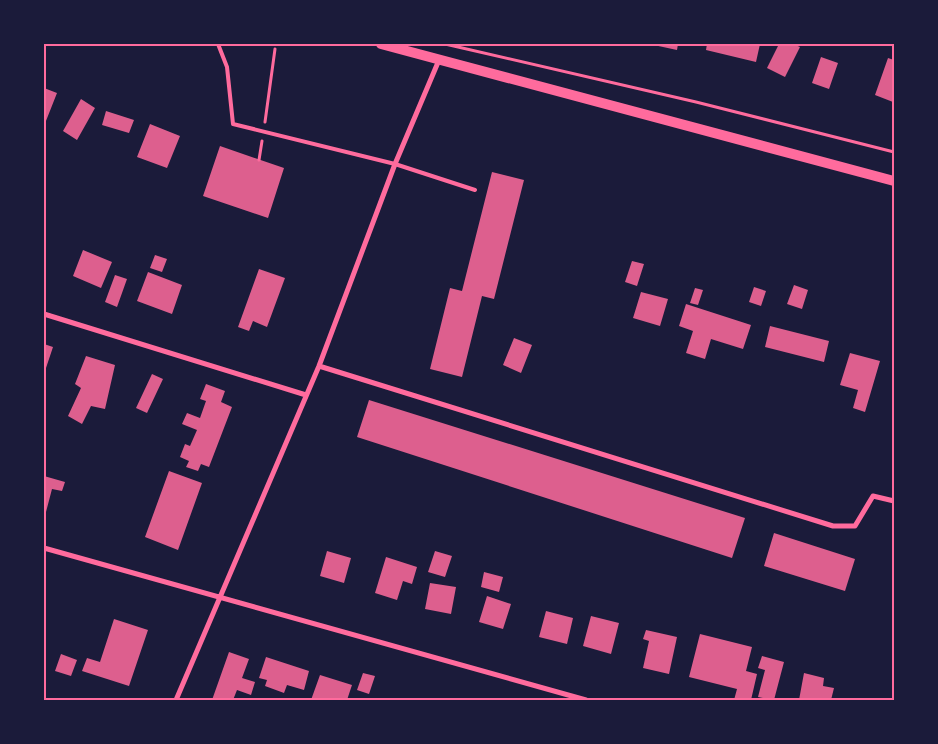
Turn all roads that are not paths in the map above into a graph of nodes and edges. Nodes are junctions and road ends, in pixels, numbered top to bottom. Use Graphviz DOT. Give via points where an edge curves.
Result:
graph roads {
  1 [pos="218,44"];
  2 [pos="381,44"];
  3 [pos="440,59"];
  4 [pos="395,164"];
  5 [pos="894,181"];
  6 [pos="475,190"];
  7 [pos="44,314"];
  8 [pos="319,366"];
  9 [pos="306,395"];
  10 [pos="894,501"];
  11 [pos="44,548"];
  12 [pos="220,598"];
  13 [pos="176,700"];
  14 [pos="586,700"];
  1 -- 4 [label="lane" via="227,67 234,124"];
  2 -- 3 [label="main road"];
  3 -- 4 [label="street"];
  3 -- 5 [label="main road"];
  4 -- 6 [label="lane"];
  4 -- 8 [label="street"];
  7 -- 9 [label="street"];
  8 -- 9 [label="street"];
  8 -- 10 [label="street" via="833,526 854,526 873,496"];
  9 -- 12 [label="street"];
  11 -- 12 [label="street"];
  12 -- 13 [label="street"];
  12 -- 14 [label="street"];
}
